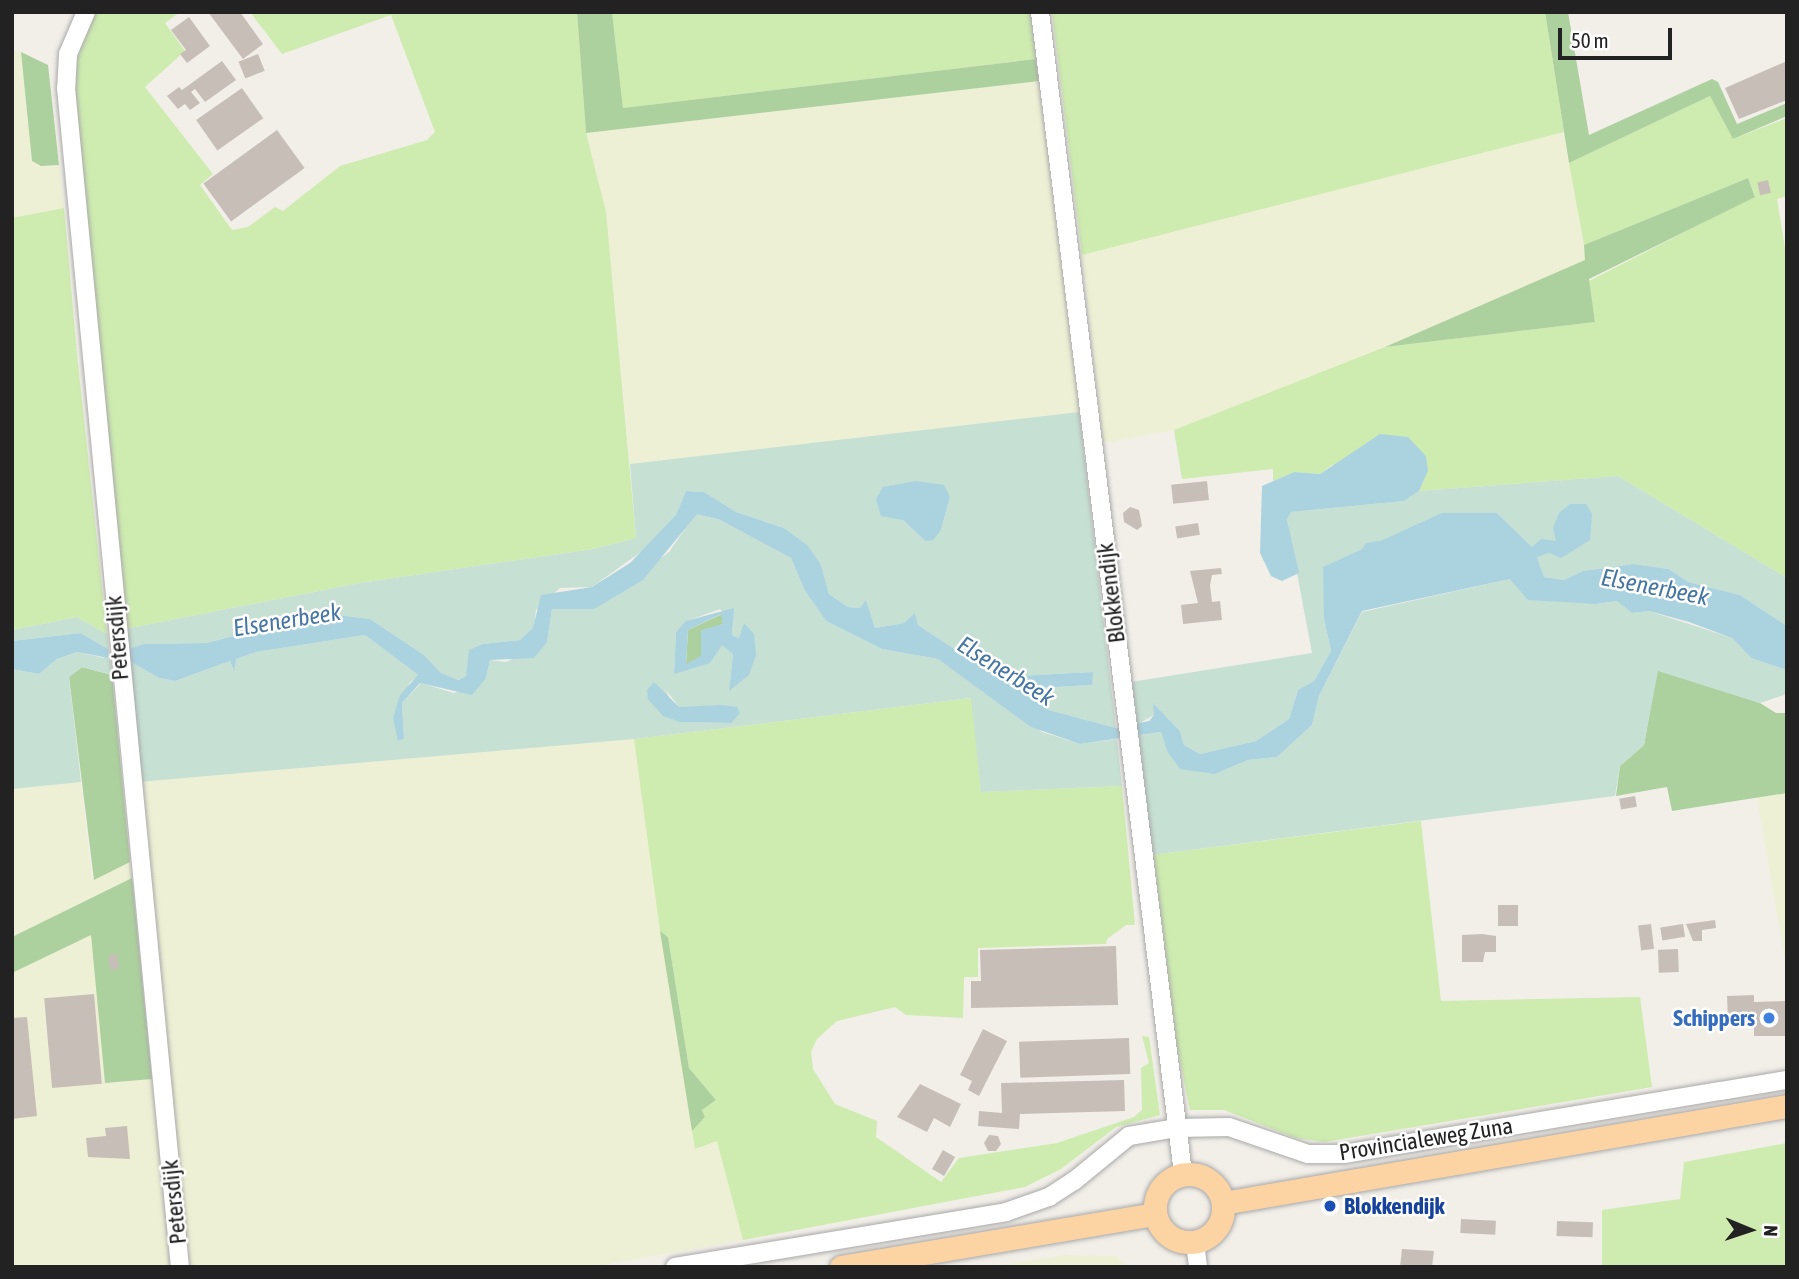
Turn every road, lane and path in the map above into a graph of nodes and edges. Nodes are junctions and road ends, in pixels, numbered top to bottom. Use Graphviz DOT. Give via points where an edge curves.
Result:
graph roads {
  1 [pos="86,12"];
  2 [pos="1040,12"];
  3 [pos="1787,1080"];
  4 [pos="1787,1106"];
  5 [pos="1177,1128"];
  6 [pos="1183,1173"];
  7 [pos="1223,1203"];
  8 [pos="1154,1214"];
  9 [pos="1195,1242"];
  10 [pos="180,1267"];
  11 [pos="675,1267"];
  12 [pos="841,1267"];
  13 [pos="1198,1267"];
  1 -- 10 [label="street, Petersdijk" via="68,54 66,88"];
  2 -- 5 [label="street, Blokkendijk"];
  3 -- 5 [label="street, Provincialeweg Zuna" via="1345,1154 1308,1154 1229,1127"];
  4 -- 7 [label="main road, Provincialeweg Zuna"];
  5 -- 6 [label="street, Blokkendijk"];
  5 -- 11 [label="street, Provincialeweg Zuna" via="1129,1136 1074,1181 1006,1212"];
  6 -- 7 [label="main road" via="1207,1178"];
  6 -- 8 [label="main road" via="1162,1185"];
  7 -- 9 [label="main road" via="1219,1224"];
  8 -- 9 [label="main road" via="1171,1237"];
  8 -- 12 [label="main road"];
  9 -- 13 [label="street"];
}
